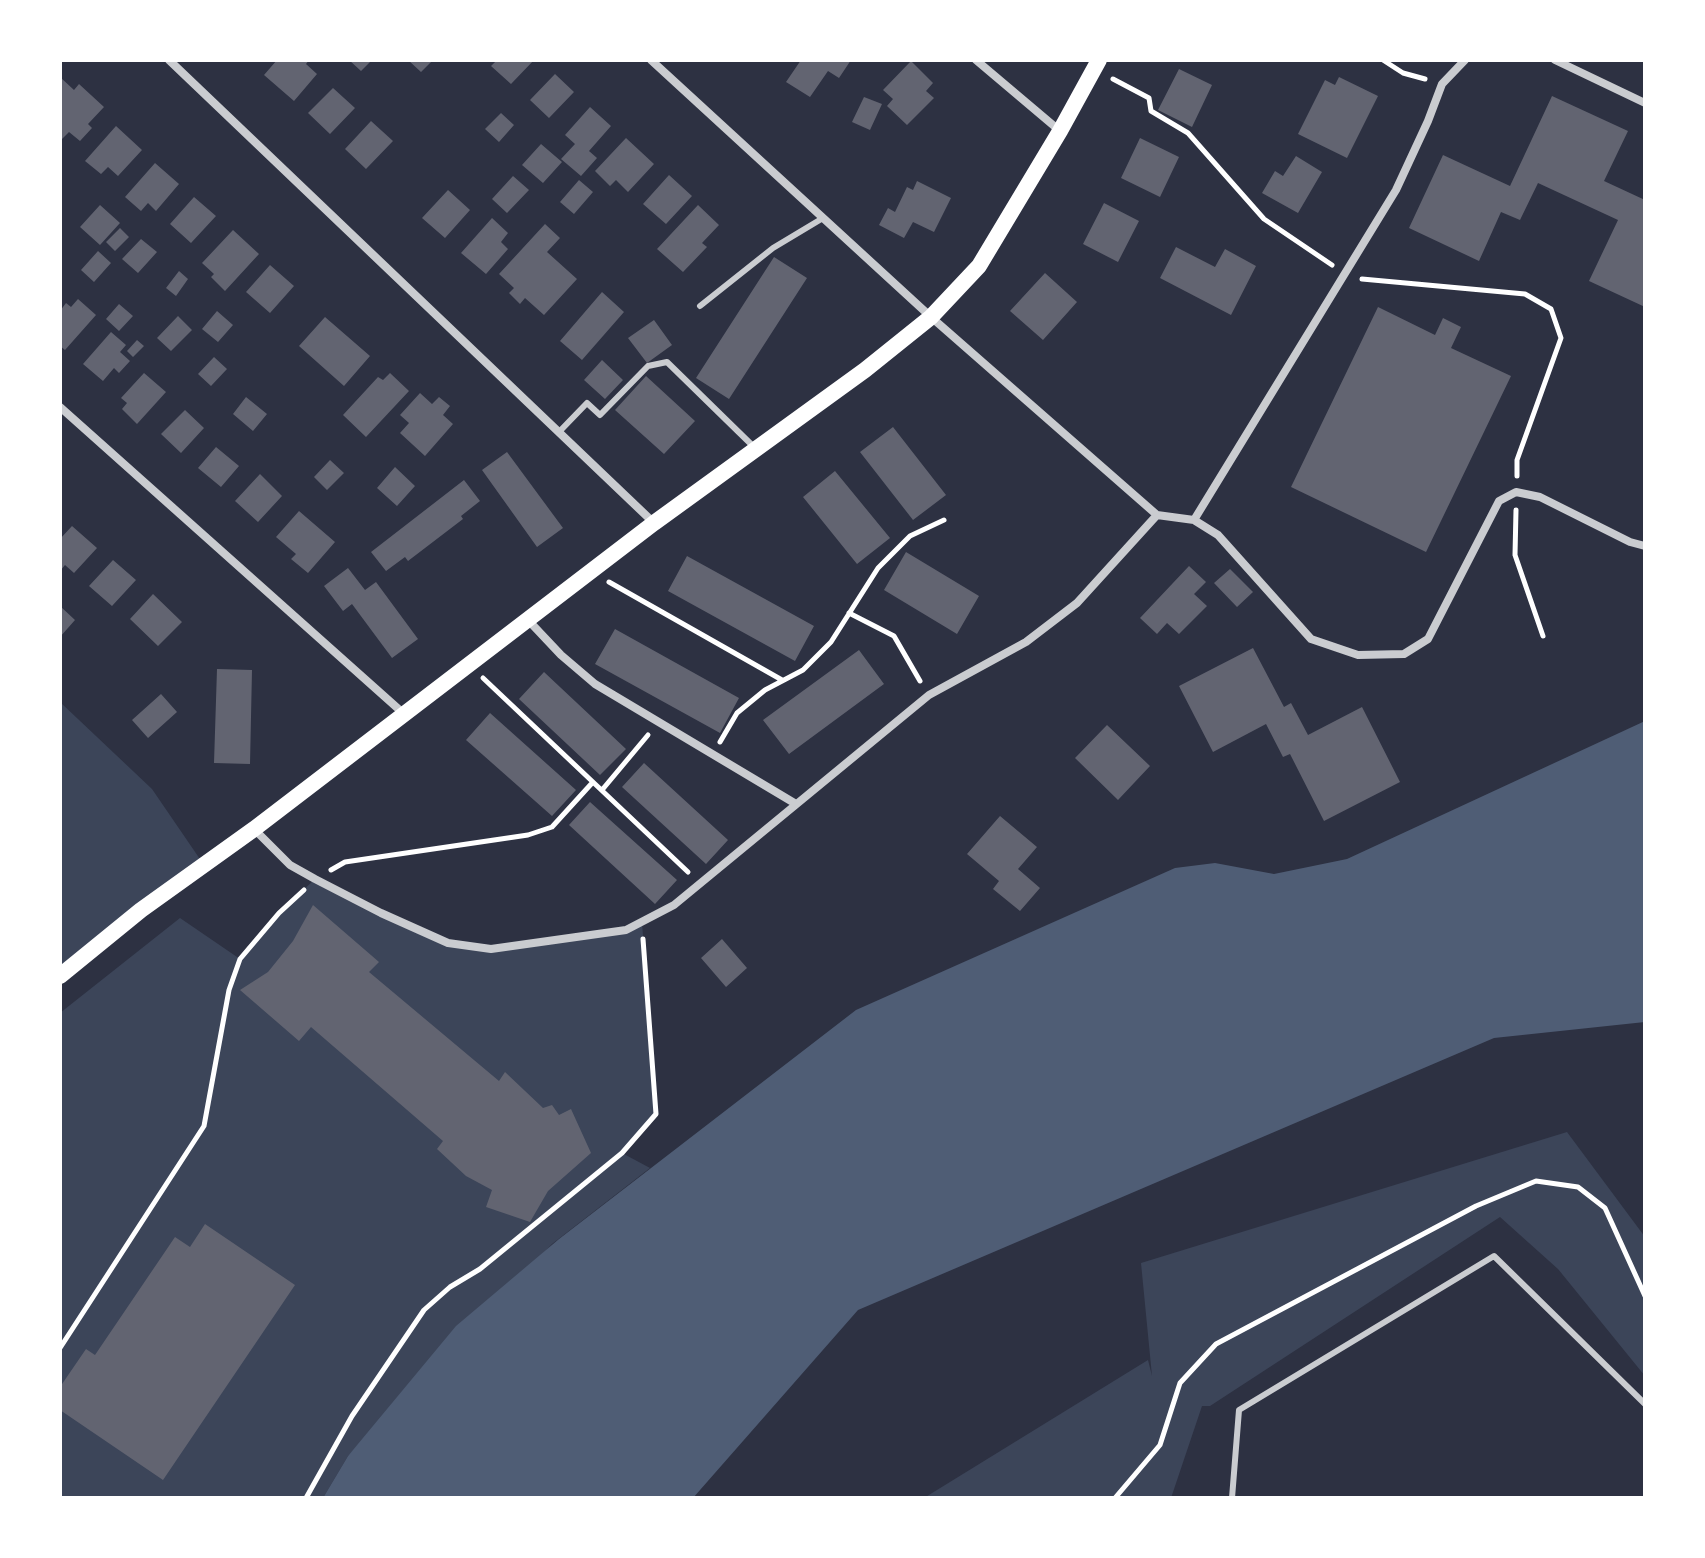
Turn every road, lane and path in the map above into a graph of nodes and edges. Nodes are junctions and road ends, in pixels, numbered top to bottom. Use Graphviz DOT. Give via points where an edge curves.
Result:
graph roads {
  1 [pos="169,60"];
  2 [pos="651,60"];
  3 [pos="976,60"];
  4 [pos="1383,60"];
  5 [pos="1465,60"];
  6 [pos="1555,60"];
  7 [pos="1097,65"];
  8 [pos="1442,84"];
  9 [pos="1645,103"];
  10 [pos="1060,131"];
  11 [pos="823,218"];
  12 [pos="1346,275"];
  13 [pos="700,306"];
  14 [pos="931,317"];
  15 [pos="60,407"];
  16 [pos="559,432"];
  17 [pos="755,448"];
  18 [pos="1516,492"];
  19 [pos="1157,515"];
  20 [pos="944,520"];
  21 [pos="1194,520"];
  22 [pos="654,523"];
  23 [pos="1645,546"];
  24 [pos="590,571"];
  25 [pos="849,613"];
  26 [pos="527,619"];
  27 [pos="1543,636"];
  28 [pos="468,664"];
  29 [pos="782,681"];
  30 [pos="929,695"];
  31 [pos="403,713"];
  32 [pos="659,722"];
  33 [pos="713,754"];
  34 [pos="593,782"];
  35 [pos="602,790"];
  36 [pos="796,804"];
  37 [pos="254,829"];
  38 [pos="315,879"];
  39 [pos="700,884"];
  40 [pos="642,922"];
  41 [pos="60,976"];
  42 [pos="1645,1296"];
  43 [pos="60,1348"];
  44 [pos="1645,1404"];
  45 [pos="306,1498"];
  46 [pos="1115,1498"];
  47 [pos="1232,1498"];
  1 -- 16 [label="street"];
  2 -- 11 [label="street"];
  3 -- 10 [label="street"];
  4 -- 8 [label="path" via="1403,73"];
  5 -- 8 [label="street"];
  6 -- 9 [label="street"];
  7 -- 10 [label="main road"];
  7 -- 12 [label="path" via="1149,98 1151,111 1188,133 1264,219"];
  8 -- 12 [label="street" via="1396,190"];
  10 -- 14 [label="main road" via="979,266"];
  11 -- 13 [label="lane" via="773,248"];
  11 -- 14 [label="street"];
  12 -- 18 [label="path" via="1374,282 1525,294 1551,309 1561,338 1517,460"];
  12 -- 21 [label="street"];
  14 -- 17 [label="main road"];
  14 -- 19 [label="street"];
  15 -- 31 [label="street"];
  16 -- 17 [label="lane" via="587,403 600,415 648,366 667,362"];
  16 -- 22 [label="street"];
  17 -- 22 [label="main road"];
  18 -- 21 [label="street" via="1499,501 1428,639 1404,654 1358,655 1311,639 1218,535"];
  18 -- 23 [label="street" via="1540,497"];
  18 -- 27 [label="path" via="1515,555"];
  19 -- 21 [label="street"];
  19 -- 30 [label="street" via="1077,603 1026,642"];
  20 -- 25 [label="path" via="910,536 878,568"];
  22 -- 24 [label="main road"];
  24 -- 26 [label="main road"];
  24 -- 29 [label="path"];
  25 -- 29 [label="path" via="831,642 803,670"];
  25 -- 30 [label="path" via="894,636"];
  26 -- 28 [label="main road"];
  26 -- 32 [label="street" via="595,684"];
  28 -- 31 [label="main road"];
  28 -- 34 [label="path"];
  29 -- 33 [label="path" via="737,713"];
  30 -- 36 [label="street"];
  31 -- 37 [label="main road"];
  32 -- 33 [label="street"];
  32 -- 35 [label="path"];
  33 -- 36 [label="street"];
  34 -- 35 [label="path"];
  34 -- 38 [label="path" via="552,827 345,862"];
  35 -- 39 [label="path"];
  36 -- 39 [label="street"];
  37 -- 38 [label="street" via="290,865"];
  37 -- 41 [label="main road"];
  38 -- 40 [label="street" via="448,943 491,949 626,930"];
  38 -- 43 [label="path" via="240,959 229,990 204,1126"];
  39 -- 40 [label="street"];
  40 -- 45 [label="path" via="656,1114 622,1153 424,1310 352,1416"];
  42 -- 46 [label="path" via="1605,1208 1578,1187 1536,1181 1476,1206 1216,1344 1180,1383 1160,1445"];
  44 -- 47 [label="lane" via="1494,1256 1239,1410"];
}
